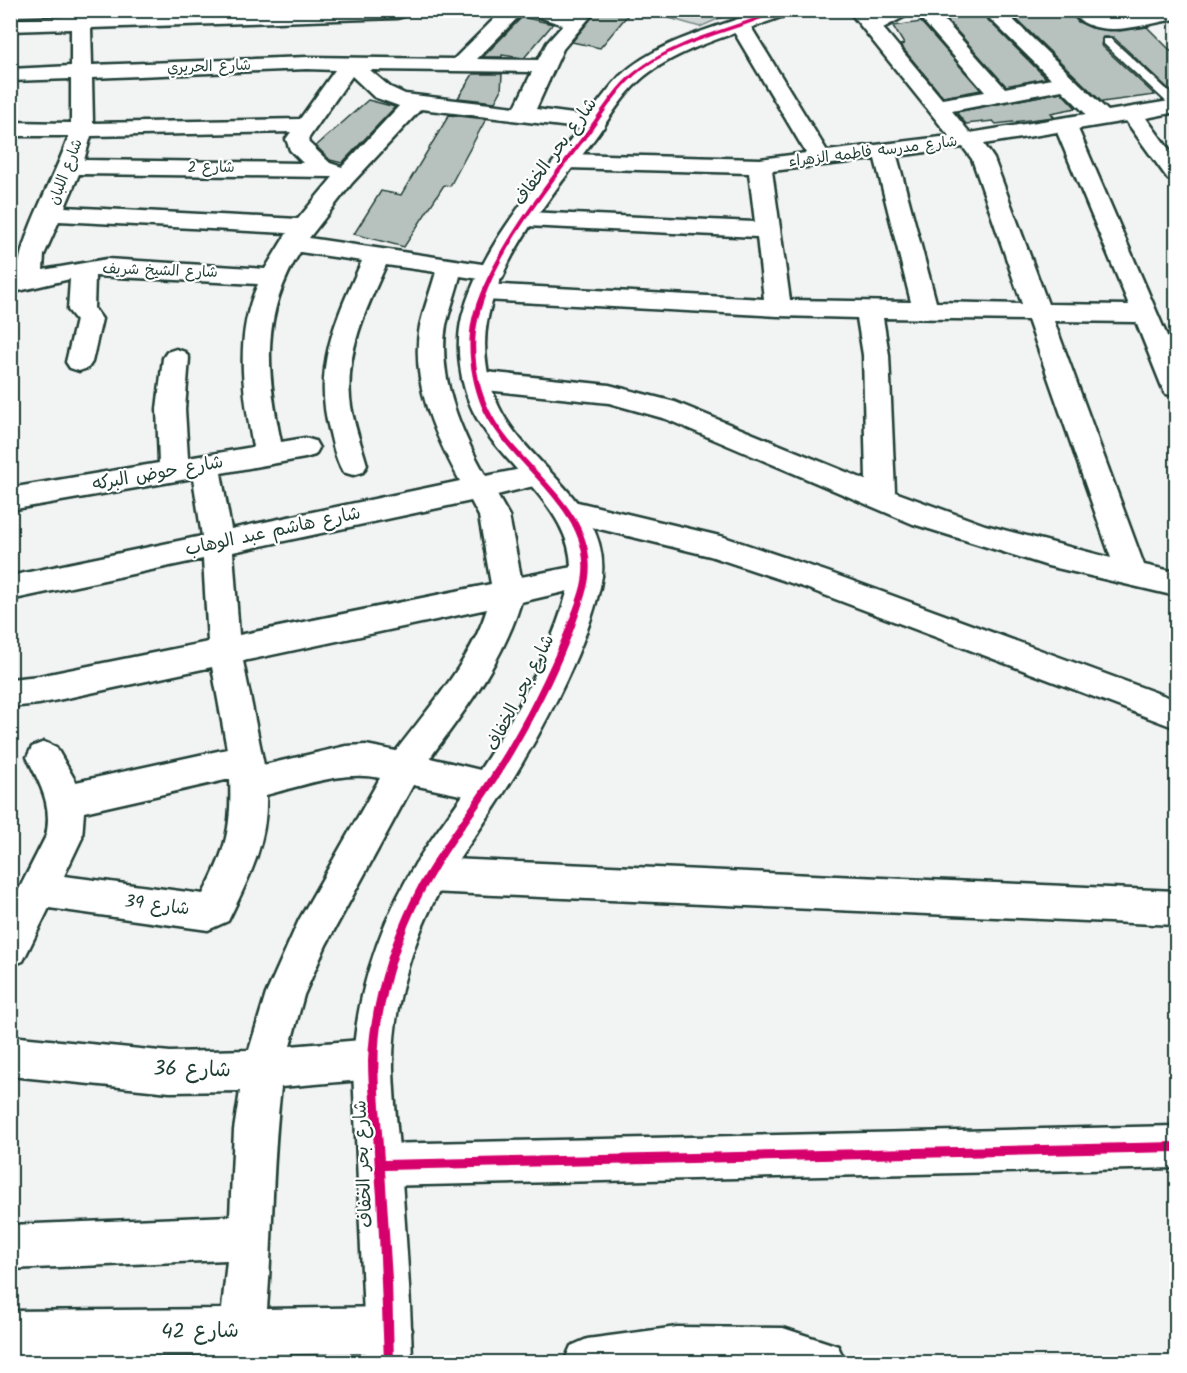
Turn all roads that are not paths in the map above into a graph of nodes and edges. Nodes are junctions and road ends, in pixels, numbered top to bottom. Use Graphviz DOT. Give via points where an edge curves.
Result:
graph roads {
  1 [pos="515,10"];
  2 [pos="537,10"];
  3 [pos="782,10"];
  4 [pos="906,10"];
  5 [pos="924,10"];
  6 [pos="992,10"];
  7 [pos="1080,10"];
  8 [pos="397,11"];
  9 [pos="1176,13"];
  10 [pos="581,16"];
  11 [pos="864,18"];
  12 [pos="81,23"];
  13 [pos="10,25"];
  14 [pos="741,27"];
  15 [pos="1107,41"];
  16 [pos="403,48"];
  17 [pos="350,63"];
  18 [pos="459,65"];
  19 [pos="543,66"];
  20 [pos="82,73"];
  21 [pos="10,75"];
  22 [pos="1066,83"];
  23 [pos="1000,95"];
  24 [pos="414,103"];
  25 [pos="1176,105"];
  26 [pos="937,107"];
  27 [pos="1132,114"];
  28 [pos="522,115"];
  29 [pos="1103,118"];
  30 [pos="595,123"];
  31 [pos="306,125"];
  32 [pos="1065,125"];
  33 [pos="82,130"];
  34 [pos="13,134"];
  35 [pos="967,140"];
  36 [pos="884,151"];
  37 [pos="821,159"];
  38 [pos="567,161"];
  39 [pos="760,166"];
  40 [pos="70,167"];
  41 [pos="322,169"];
  42 [pos="352,172"];
  43 [pos="1176,174"];
  44 [pos="50,213"];
  45 [pos="526,219"];
  46 [pos="768,230"];
  47 [pos="299,235"];
  48 [pos="377,256"];
  49 [pos="450,267"];
  50 [pos="83,269"];
  51 [pos="275,277"];
  52 [pos="20,283"];
  53 [pos="488,283"];
  54 [pos="778,308"];
  55 [pos="868,310"];
  56 [pos="926,311"];
  57 [pos="1038,314"];
  58 [pos="1146,314"];
  59 [pos="1168,347"];
  60 [pos="176,358"];
  61 [pos="79,363"];
  62 [pos="476,380"];
  63 [pos="1176,387"];
  64 [pos="305,448"];
  65 [pos="269,454"];
  66 [pos="353,465"];
  67 [pos="189,469"];
  68 [pos="536,476"];
  69 [pos="478,488"];
  70 [pos="881,498"];
  71 [pos="10,499"];
  72 [pos="569,511"];
  73 [pos="218,544"];
  74 [pos="1132,575"];
  75 [pos="586,576"];
  76 [pos="1176,584"];
  77 [pos="10,588"];
  78 [pos="508,593"];
  79 [pos="226,652"];
  80 [pos="10,693"];
  81 [pos="1176,714"];
  82 [pos="44,757"];
  83 [pos="405,766"];
  84 [pos="249,772"];
  85 [pos="489,786"];
  86 [pos="67,800"];
  87 [pos="429,875"];
  88 [pos="39,890"];
  89 [pos="1176,908"];
  90 [pos="10,948"];
  91 [pos="10,1056"];
  92 [pos="373,1059"];
  93 [pos="263,1070"];
  94 [pos="1176,1147"];
  95 [pos="379,1165"];
  96 [pos="251,1237"];
  97 [pos="10,1247"];
  98 [pos="242,1331"];
  99 [pos="10,1334"];
  100 [pos="389,1346"];
  101 [pos="587,1362"];
  102 [pos="822,1362"];
  1 -- 18 [label="street"];
  2 -- 10 [label="street"];
  3 -- 14 [label="street, شارع بحر الخفاف"];
  4 -- 11 [label="street"];
  5 -- 23 [label="street"];
  6 -- 22 [label="street"];
  7 -- 9 [label="street" via="1094,22 1105,24"];
  8 -- 12 [label="street"];
  8 -- 16 [label="street"];
  10 -- 19 [label="street"];
  11 -- 26 [label="street"];
  12 -- 13 [label="street"];
  12 -- 20 [label="street, شارع اللبان"];
  14 -- 30 [label="street, شارع بحر الخفاف" via="649,63 626,81"];
  14 -- 37 [label="street"];
  15 -- 25 [label="lane"];
  16 -- 17 [label="street, شارع الحريري"];
  16 -- 18 [label="street, شارع الحريري"];
  17 -- 20 [label="street, شارع الحريري"];
  17 -- 24 [label="street" via="382,92"];
  17 -- 31 [label="street"];
  18 -- 19 [label="street, شارع الحريري"];
  19 -- 28 [label="street"];
  20 -- 21 [label="street, شارع الحريري"];
  20 -- 33 [label="street, شارع اللبان"];
  22 -- 23 [label="street"];
  22 -- 29 [label="street"];
  23 -- 26 [label="street"];
  24 -- 28 [label="street"];
  24 -- 42 [label="street"];
  25 -- 27 [label="street, شارع مدرسه فاطمه الزهراء"];
  26 -- 35 [label="street"];
  27 -- 29 [label="street, شارع مدرسه فاطمه الزهراء"];
  27 -- 43 [label="street"];
  28 -- 30 [label="street"];
  29 -- 32 [label="street, شارع مدرسه فاطمه الزهراء"];
  30 -- 38 [label="street, شارع بحر الخفاف"];
  31 -- 33 [label="street"];
  31 -- 41 [label="street" via="296,142"];
  32 -- 35 [label="street, شارع مدرسه فاطمه الزهراء"];
  32 -- 58 [label="street"];
  33 -- 34 [label="street"];
  33 -- 40 [label="street, شارع اللبان"];
  35 -- 36 [label="street, شارع مدرسه فاطمه الزهراء"];
  35 -- 57 [label="street" via="983,159"];
  36 -- 37 [label="street, شارع مدرسه فاطمه الزهراء"];
  36 -- 56 [label="street"];
  37 -- 39 [label="street, شارع مدرسه فاطمه الزهراء"];
  38 -- 39 [label="street, شارع مدرسه فاطمه الزهراء"];
  38 -- 45 [label="street, شارع بحر الخفاف"];
  39 -- 46 [label="street"];
  40 -- 41 [label="street, شارع 2"];
  40 -- 44 [label="street, شارع اللبان"];
  41 -- 42 [label="street, شارع 2"];
  42 -- 47 [label="street"];
  44 -- 47 [label="street"];
  44 -- 52 [label="street, شارع اللبان"];
  45 -- 46 [label="street"];
  45 -- 53 [label="street, شارع بحر الخفاف"];
  46 -- 54 [label="street"];
  47 -- 48 [label="street"];
  47 -- 51 [label="street"];
  48 -- 49 [label="street"];
  48 -- 66 [label="street" via="348,325 337,366 338,410"];
  49 -- 53 [label="street"];
  49 -- 69 [label="street" via="433,327 432,376 453,442"];
  50 -- 51 [label="street, شارع الشيخ شريف"];
  50 -- 52 [label="street, شارع الشيخ شريف"];
  50 -- 61 [label="street" via="81,310 89,319"];
  51 -- 65 [label="street" via="257,327 257,387"];
  53 -- 54 [label="street"];
  53 -- 62 [label="street, شارع بحر الخفاف" via="475,320 472,350"];
  54 -- 55 [label="street"];
  55 -- 56 [label="street"];
  55 -- 70 [label="street" via="876,356"];
  56 -- 57 [label="street"];
  57 -- 58 [label="street"];
  57 -- 74 [label="street"];
  58 -- 59 [label="street"];
  59 -- 63 [label="street"];
  60 -- 67 [label="street" via="171,409"];
  62 -- 68 [label="street, شارع بحر الخفاف" via="506,445"];
  62 -- 70 [label="street" via="609,394 675,412"];
  64 -- 65 [label="street, شارع حوض البركه"];
  65 -- 67 [label="street, شارع حوض البركه"];
  67 -- 71 [label="street, شارع حوض البركه"];
  67 -- 73 [label="street" via="213,492"];
  68 -- 69 [label="street, شارع هاشم عبد الوهاب"];
  68 -- 72 [label="street, شارع بحر الخفاف"];
  69 -- 73 [label="street, شارع هاشم عبد الوهاب"];
  69 -- 78 [label="street" via="494,516"];
  70 -- 74 [label="street" via="963,529"];
  72 -- 75 [label="street, شارع بحر الخفاف" via="581,531"];
  72 -- 81 [label="street" via="713,545"];
  73 -- 77 [label="street, شارع هاشم عبد الوهاب"];
  73 -- 79 [label="street" via="220,615"];
  74 -- 76 [label="street"];
  75 -- 78 [label="street"];
  75 -- 85 [label="street, شارع بحر الخفاف" via="558,659"];
  78 -- 79 [label="street"];
  78 -- 83 [label="street" via="496,632 472,674"];
  79 -- 80 [label="street"];
  79 -- 84 [label="street"];
  82 -- 86 [label="street"];
  83 -- 84 [label="street" via="366,760"];
  83 -- 85 [label="street"];
  83 -- 93 [label="street" via="312,933 285,994"];
  84 -- 86 [label="street"];
  84 -- 88 [label="street, شارع 39" via="248,821 238,866 212,911"];
  85 -- 87 [label="street, شارع بحر الخفاف"];
  86 -- 88 [label="street" via="64,838"];
  87 -- 89 [label="street"];
  87 -- 92 [label="street, شارع بحر الخفاف" via="391,961 379,1008"];
  88 -- 90 [label="street"];
  91 -- 93 [label="street, شارع 36" via="170,1071"];
  92 -- 93 [label="street, شارع 36"];
  92 -- 95 [label="street, شارع بحر الخفاف"];
  93 -- 96 [label="street" via="255,1130"];
  94 -- 95 [label="street"];
  95 -- 100 [label="street, شارع بحر الخفاف"];
  96 -- 97 [label="street"];
  96 -- 98 [label="street"];
  98 -- 99 [label="street, شارع 42"];
  98 -- 100 [label="street, شارع 42"];
  101 -- 102 [label="street" via="677,1350 783,1351"];
}
